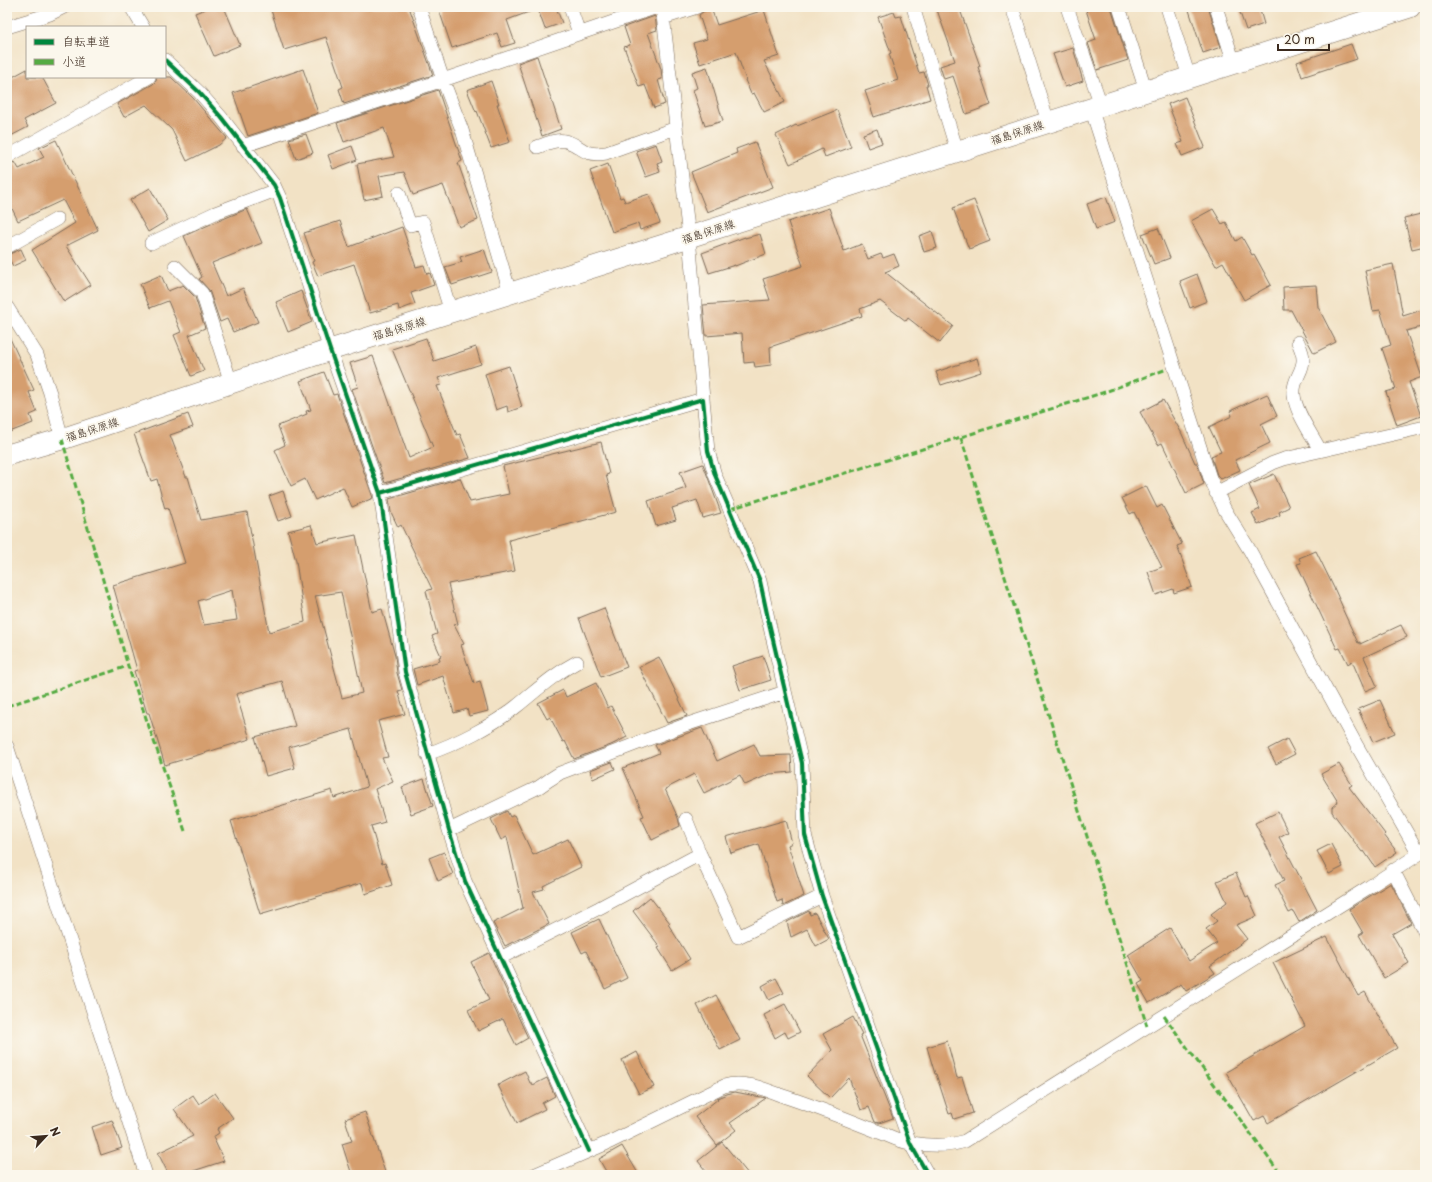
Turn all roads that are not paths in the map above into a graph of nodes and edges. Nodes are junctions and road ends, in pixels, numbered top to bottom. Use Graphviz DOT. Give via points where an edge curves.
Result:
graph roads {
  1 [pos="64,7"];
  2 [pos="131,7"];
  3 [pos="419,7"];
  4 [pos="570,7"];
  5 [pos="697,7"];
  6 [pos="913,7"];
  7 [pos="1012,7"];
  8 [pos="1067,7"];
  9 [pos="1120,7"];
  10 [pos="1167,7"];
  11 [pos="1216,7"];
  12 [pos="1410,7"];
  13 [pos="660,11"];
  14 [pos="142,26"];
  15 [pos="7,27"];
  16 [pos="579,33"];
  17 [pos="166,61"];
  18 [pos="1234,63"];
  19 [pos="147,78"];
  20 [pos="1189,78"];
  21 [pos="443,80"];
  22 [pos="1146,91"];
  23 [pos="1096,107"];
  24 [pos="1048,122"];
  25 [pos="676,128"];
  26 [pos="243,146"];
  27 [pos="537,146"];
  28 [pos="958,151"];
  29 [pos="7,157"];
  30 [pos="276,190"];
  31 [pos="399,193"];
  32 [pos="57,219"];
  33 [pos="688,237"];
  34 [pos="151,243"];
  35 [pos="7,247"];
  36 [pos="175,266"];
  37 [pos="510,293"];
  38 [pos="7,307"];
  39 [pos="450,312"];
  40 [pos="1298,342"];
  41 [pos="330,350"];
  42 [pos="231,383"];
  43 [pos="703,399"];
  44 [pos="1425,427"];
  45 [pos="62,439"];
  46 [pos="1320,450"];
  47 [pos="7,455"];
  48 [pos="380,493"];
  49 [pos="1216,493"];
  50 [pos="577,662"];
  51 [pos="785,692"];
  52 [pos="7,746"];
  53 [pos="428,754"];
  54 [pos="686,820"];
  55 [pos="449,830"];
  56 [pos="1422,851"];
  57 [pos="700,854"];
  58 [pos="1394,870"];
  59 [pos="822,896"];
  60 [pos="1425,933"];
  61 [pos="500,958"];
  62 [pos="910,1143"];
  63 [pos="589,1151"];
  64 [pos="561,1169"];
  65 [pos="146,1175"];
  66 [pos="534,1175"];
  67 [pos="928,1175"];
  1 -- 15 [label="street"];
  2 -- 14 [label="street"];
  3 -- 21 [label="street"];
  4 -- 16 [label="street"];
  5 -- 13 [label="street"];
  6 -- 28 [label="street"];
  7 -- 24 [label="street"];
  8 -- 23 [label="street"];
  9 -- 22 [label="street"];
  10 -- 20 [label="street"];
  11 -- 18 [label="street"];
  12 -- 18 [label="main road, 福島保原線"];
  13 -- 16 [label="street"];
  13 -- 25 [label="street"];
  16 -- 21 [label="street"];
  17 -- 26 [label="street" via="199,92"];
  18 -- 20 [label="main road, 福島保原線"];
  19 -- 29 [label="street"];
  20 -- 22 [label="main road, 福島保原線"];
  21 -- 26 [label="street"];
  21 -- 37 [label="street" via="462,130"];
  22 -- 23 [label="main road, 福島保原線"];
  23 -- 24 [label="main road, 福島保原線"];
  23 -- 49 [label="street"];
  24 -- 28 [label="main road, 福島保原線"];
  25 -- 27 [label="street" via="606,153 589,154 564,141"];
  25 -- 33 [label="street"];
  26 -- 30 [label="street"];
  28 -- 33 [label="main road, 福島保原線"];
  30 -- 34 [label="street"];
  30 -- 41 [label="street"];
  31 -- 39 [label="street" via="410,225 423,222"];
  32 -- 35 [label="street"];
  33 -- 37 [label="main road, 福島保原線"];
  33 -- 43 [label="street"];
  36 -- 42 [label="street" via="202,293"];
  37 -- 39 [label="main road, 福島保原線"];
  38 -- 45 [label="street" via="37,355"];
  39 -- 41 [label="main road, 福島保原線"];
  40 -- 46 [label="street" via="1304,361 1294,387 1295,404"];
  41 -- 42 [label="main road, 福島保原線"];
  41 -- 48 [label="street"];
  42 -- 45 [label="main road, 福島保原線"];
  43 -- 48 [label="street"];
  43 -- 51 [label="street" via="708,451 715,475 760,581"];
  44 -- 46 [label="street"];
  45 -- 47 [label="main road, 福島保原線"];
  46 -- 49 [label="street" via="1273,463"];
  48 -- 53 [label="street" via="405,672"];
  49 -- 56 [label="street" via="1357,746"];
  50 -- 53 [label="street" via="499,718 446,748"];
  51 -- 55 [label="street" via="685,725 560,774 539,787"];
  51 -- 59 [label="street" via="802,763 805,835"];
  52 -- 65 [label="street"];
  53 -- 55 [label="street"];
  54 -- 57 [label="street"];
  55 -- 61 [label="street" via="465,881"];
  56 -- 58 [label="street"];
  57 -- 59 [label="street" via="738,937"];
  57 -- 61 [label="street"];
  58 -- 60 [label="street"];
  58 -- 62 [label="street" via="965,1141 946,1145"];
  59 -- 62 [label="street"];
  61 -- 63 [label="street"];
  62 -- 63 [label="street" via="779,1094 747,1084 738,1084 724,1086"];
  62 -- 67 [label="street"];
  63 -- 64 [label="street"];
  64 -- 66 [label="street"];
}
